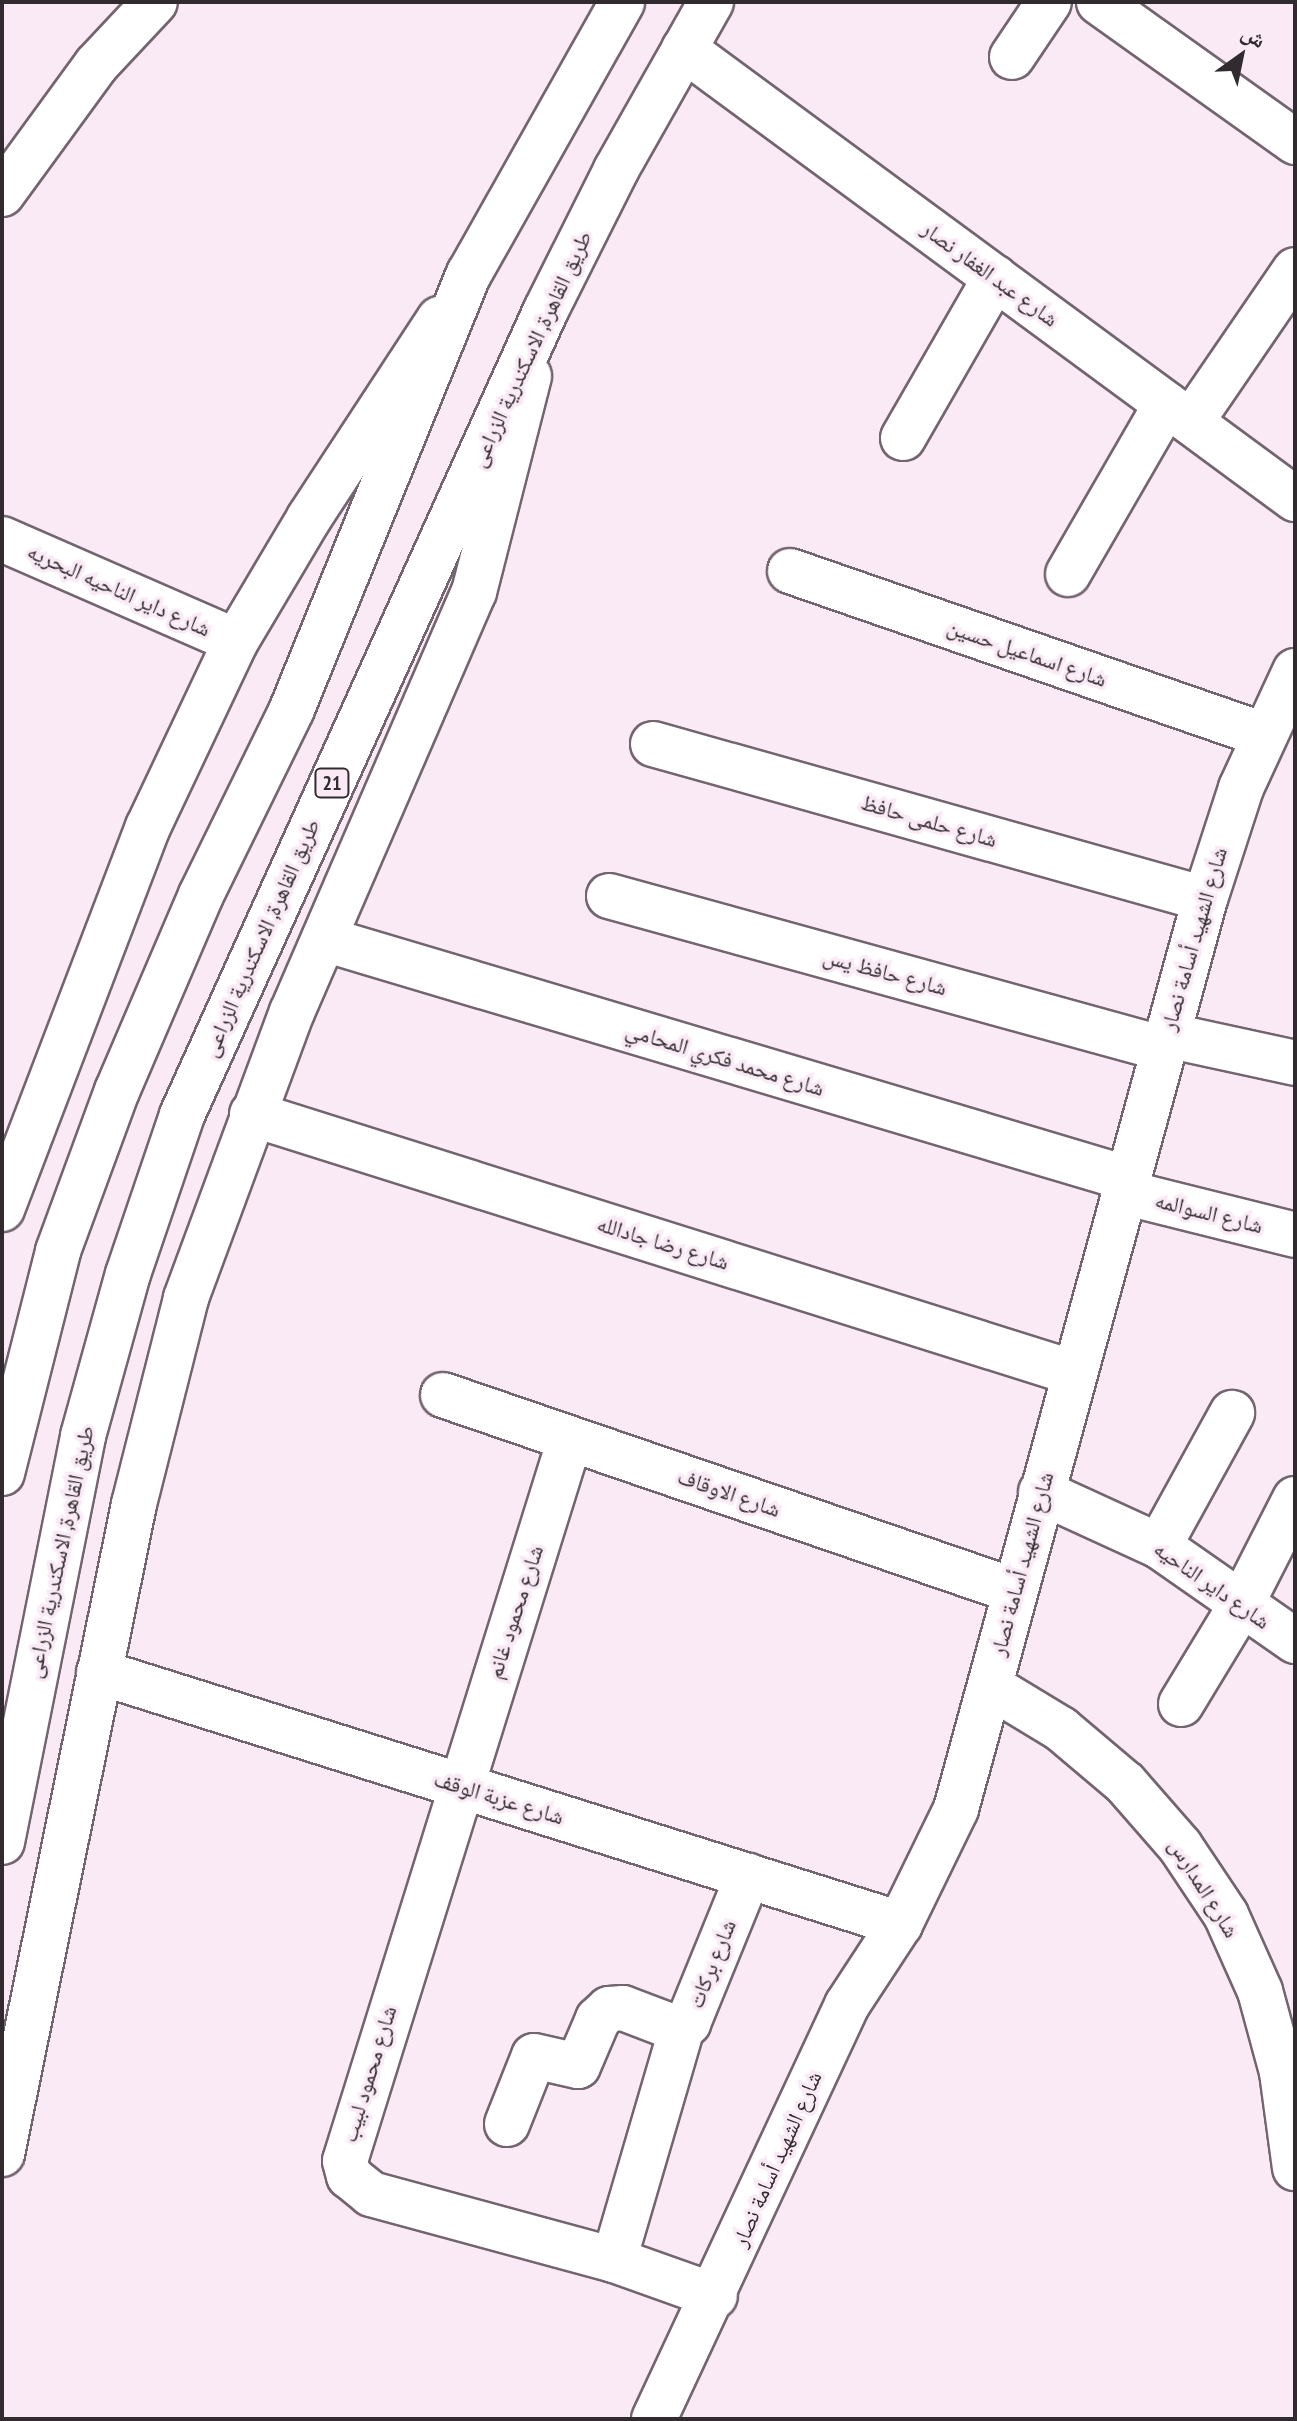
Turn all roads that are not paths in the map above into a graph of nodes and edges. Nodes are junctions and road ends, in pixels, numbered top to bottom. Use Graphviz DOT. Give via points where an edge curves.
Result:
graph roads {
  1 [pos="155,2"];
  2 [pos="622,2"];
  3 [pos="711,2"];
  4 [pos="1049,2"];
  5 [pos="1099,2"];
  6 [pos="684,49"];
  7 [pos="1012,57"];
  8 [pos="1295,142"];
  9 [pos="2,194"];
  10 [pos="1295,270"];
  11 [pos="469,274"];
  12 [pos="995,278"];
  13 [pos="546,310"];
  14 [pos="1178,413"];
  15 [pos="903,438"];
  16 [pos="1295,499"];
  17 [pos="2,539"];
  18 [pos="790,571"];
  19 [pos="1068,574"];
  20 [pos="236,641"];
  21 [pos="1293,677"];
  22 [pos="1264,735"];
  23 [pos="653,744"];
  24 [pos="609,896"];
  25 [pos="1205,899"];
  26 [pos="324,939"];
  27 [pos="1163,1042"];
  28 [pos="1295,1063"];
  29 [pos="252,1114"];
  30 [pos="1124,1185"];
  31 [pos="2,1209"];
  32 [pos="1295,1235"];
  33 [pos="1074,1373"];
  34 [pos="443,1395"];
  35 [pos="1232,1413"];
  36 [pos="570,1439"];
  37 [pos="2,1473"];
  38 [pos="1041,1492"];
  39 [pos="1295,1499"];
  40 [pos="1159,1546"];
  41 [pos="1015,1591"];
  42 [pos="1241,1605"];
  43 [pos="1295,1641"];
  44 [pos="99,1672"];
  45 [pos="990,1686"];
  46 [pos="1181,1704"];
  47 [pos="460,1786"];
  48 [pos="2,1842"];
  49 [pos="748,1876"];
  50 [pos="900,1924"];
  51 [pos="682,2028"];
  52 [pos="1289,2066"];
  53 [pos="507,2124"];
  54 [pos="2,2154"];
  55 [pos="1295,2168"];
  56 [pos="614,2260"];
  57 [pos="715,2296"];
  58 [pos="654,2419"];
  1 -- 9 [label="main road" via="96,65"];
  2 -- 11 [label="main road"];
  3 -- 6 [label="main road, طريق القاهرة, الاسكندرية الزراعى / 21"];
  4 -- 7 [label="main road"];
  5 -- 8 [label="main road"];
  6 -- 12 [label="main road, شارع عبد الغفار نصار"];
  6 -- 13 [label="main road, طريق القاهرة, الاسكندرية الزراعى / 21"];
  10 -- 14 [label="main road"];
  11 -- 20 [label="main road" via="309,518"];
  11 -- 37 [label="main road" via="292,709 201,895 117,1091 58,1251"];
  12 -- 14 [label="main road, شارع عبد الغفار نصار"];
  12 -- 15 [label="main road"];
  13 -- 26 [label="main road" via="474,592"];
  13 -- 48 [label="main road, طريق القاهرة, الاسكندرية الزراعى / 21" via="182,1115 128,1274 83,1436"];
  14 -- 16 [label="main road, شارع عبد الغفار نصار"];
  14 -- 19 [label="main road"];
  17 -- 20 [label="main road, شارع داير الناحيه البحريه"];
  18 -- 22 [label="main road, شارع اسماعيل حسين"];
  20 -- 31 [label="main road" via="148,827"];
  21 -- 22 [label="main road, شارع الشهيد أسامة نصار"];
  22 -- 25 [label="main road, شارع الشهيد أسامة نصار"];
  23 -- 25 [label="main road, شارع حلمى حافظ"];
  24 -- 27 [label="main road, شارع حافظ يس"];
  25 -- 27 [label="main road, شارع الشهيد أسامة نصار"];
  26 -- 29 [label="main road"];
  26 -- 30 [label="main road, شارع محمد فكري المحامي"];
  27 -- 28 [label="main road, شارع حافظ يس"];
  27 -- 30 [label="main road, شارع الشهيد أسامة نصار"];
  29 -- 33 [label="main road, شارع رضا جادالله"];
  29 -- 44 [label="main road" via="186,1298"];
  30 -- 32 [label="main road, شارع السوالمه"];
  30 -- 33 [label="main road, شارع الشهيد أسامة نصار"];
  33 -- 38 [label="main road, شارع الشهيد أسامة نصار"];
  34 -- 36 [label="main road, شارع الاوقاف"];
  35 -- 40 [label="main road"];
  36 -- 41 [label="main road, شارع الاوقاف"];
  36 -- 47 [label="main road, شارع محمود غانم"];
  38 -- 40 [label="main road, شارع داير الناحيه"];
  38 -- 41 [label="main road, شارع الشهيد أسامة نصار"];
  39 -- 42 [label="main road"];
  40 -- 42 [label="main road, شارع داير الناحيه"];
  41 -- 45 [label="main road, شارع الشهيد أسامة نصار"];
  42 -- 43 [label="main road, شارع داير الناحيه"];
  42 -- 46 [label="main road"];
  44 -- 47 [label="main road, شارع عزبة الوقف"];
  44 -- 54 [label="main road"];
  45 -- 50 [label="main road, شارع الشهيد أسامة نصار" via="956,1809"];
  45 -- 52 [label="main road, شارع المدارس" via="1061,1729 1115,1774 1180,1846 1226,1915"];
  47 -- 49 [label="main road, شارع عزبة الوقف"];
  47 -- 56 [label="main road, شارع محمود لبيب" via="346,2147 349,2176 371,2194"];
  49 -- 50 [label="main road, شارع عزبة الوقف"];
  49 -- 51 [label="main road, شارع بركات"];
  50 -- 57 [label="main road, شارع الشهيد أسامة نصار" via="847,2005"];
  51 -- 53 [label="main road, شارع بركات" via="623,2008 609,2009 598,2019 578,2066 534,2056"];
  51 -- 56 [label="main road"];
  52 -- 55 [label="main road, شارع المدارس"];
  56 -- 57 [label="main road, شارع محمود لبيب"];
  57 -- 58 [label="main road, شارع الشهيد أسامة نصار"];
}
